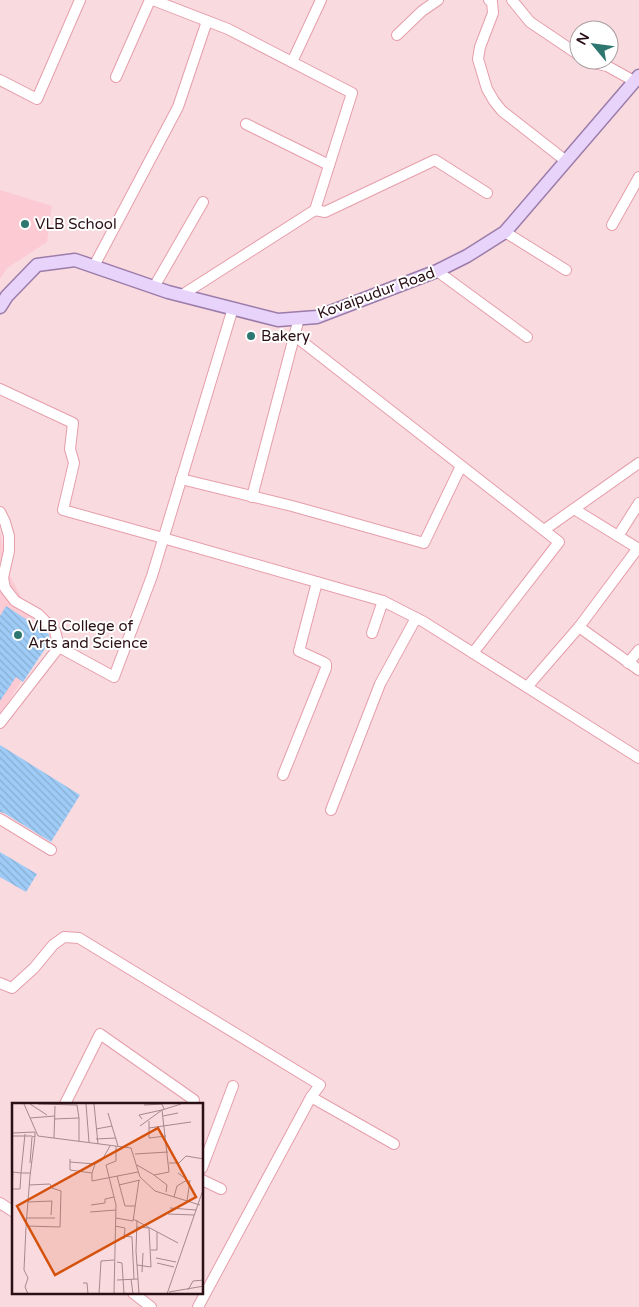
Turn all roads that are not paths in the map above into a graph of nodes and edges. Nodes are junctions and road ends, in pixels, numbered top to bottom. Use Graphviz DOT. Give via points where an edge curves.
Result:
graph roads {
  1 [pos="80,0"];
  2 [pos="151,0"];
  3 [pos="321,0"];
  4 [pos="438,0"];
  5 [pos="489,0"];
  6 [pos="512,0"];
  7 [pos="207,21"];
  8 [pos="397,35"];
  9 [pos="569,48"];
  10 [pos="292,62"];
  11 [pos="616,70"];
  12 [pos="116,77"];
  13 [pos="637,79"];
  14 [pos="0,80"];
  15 [pos="246,124"];
  16 [pos="566,162"];
  17 [pos="329,165"];
  18 [pos="639,177"];
  19 [pos="487,193"];
  20 [pos="203,202"];
  21 [pos="315,210"];
  22 [pos="612,225"];
  23 [pos="505,232"];
  24 [pos="94,266"];
  25 [pos="566,270"];
  26 [pos="437,272"];
  27 [pos="154,287"];
  28 [pos="182,295"];
  29 [pos="0,307"];
  30 [pos="233,308"];
  31 [pos="299,318"];
  32 [pos="294,336"];
  33 [pos="527,337"];
  34 [pos="0,389"];
  35 [pos="639,463"];
  36 [pos="461,466"];
  37 [pos="181,479"];
  38 [pos="252,496"];
  39 [pos="639,503"];
  40 [pos="574,509"];
  41 [pos="0,512"];
  42 [pos="544,530"];
  43 [pos="618,536"];
  44 [pos="163,538"];
  45 [pos="638,548"];
  46 [pos="317,582"];
  47 [pos="2,592"];
  48 [pos="383,602"];
  49 [pos="416,618"];
  50 [pos="579,627"];
  51 [pos="372,633"];
  52 [pos="59,647"];
  53 [pos="639,650"];
  54 [pos="472,652"];
  55 [pos="628,663"];
  56 [pos="639,670"];
  57 [pos="527,687"];
  58 [pos="0,723"];
  59 [pos="639,758"];
  60 [pos="283,775"];
  61 [pos="331,810"];
  62 [pos="0,819"];
  63 [pos="51,850"];
  64 [pos="0,983"];
  65 [pos="233,1086"];
  66 [pos="311,1097"];
  67 [pos="194,1100"];
  68 [pos="66,1103"];
  69 [pos="394,1144"];
  70 [pos="204,1163"];
  71 [pos="204,1181"];
  72 [pos="221,1189"];
  73 [pos="0,1203"];
  74 [pos="12,1209"];
  75 [pos="134,1294"];
  76 [pos="151,1307"];
  77 [pos="198,1307"];
  1 -- 14 [label="street" via="37,99"];
  2 -- 7 [label="street"];
  2 -- 12 [label="street"];
  3 -- 10 [label="street"];
  4 -- 8 [label="street"];
  5 -- 16 [label="street" via="493,12 478,59 487,89 502,111"];
  6 -- 9 [label="street" via="530,22"];
  7 -- 10 [label="street"];
  7 -- 24 [label="street" via="178,107"];
  10 -- 17 [label="street" via="352,93"];
  11 -- 13 [label="street"];
  13 -- 16 [label="main road, Kovaipudur Road"];
  15 -- 17 [label="street"];
  16 -- 23 [label="main road, Kovaipudur Road"];
  17 -- 21 [label="street"];
  18 -- 22 [label="street"];
  19 -- 21 [label="street" via="435,160 325,212"];
  20 -- 27 [label="street"];
  21 -- 28 [label="street"];
  23 -- 25 [label="street"];
  23 -- 26 [label="main road, Kovaipudur Road"];
  24 -- 27 [label="main road, Kovaipudur Road"];
  24 -- 29 [label="main road, Kovaipudur Road" via="75,260 37,265"];
  26 -- 31 [label="main road, Kovaipudur Road" via="317,316"];
  26 -- 33 [label="street"];
  27 -- 28 [label="main road, Kovaipudur Road"];
  28 -- 30 [label="main road, Kovaipudur Road"];
  30 -- 31 [label="main road, Kovaipudur Road" via="278,320"];
  30 -- 37 [label="street"];
  31 -- 32 [label="street"];
  32 -- 36 [label="street"];
  32 -- 38 [label="street"];
  34 -- 44 [label="street" via="72,423 70,449 74,463 63,510"];
  35 -- 40 [label="street"];
  36 -- 38 [label="street" via="424,543"];
  36 -- 42 [label="street"];
  37 -- 38 [label="street"];
  37 -- 44 [label="street"];
  39 -- 43 [label="street"];
  40 -- 42 [label="street"];
  40 -- 43 [label="street"];
  41 -- 47 [label="street" via="9,536"];
  42 -- 54 [label="street" via="559,542"];
  43 -- 45 [label="street"];
  44 -- 46 [label="street"];
  44 -- 52 [label="street" via="114,677"];
  45 -- 50 [label="street"];
  46 -- 48 [label="street"];
  46 -- 60 [label="street" via="299,651 323,662 326,668"];
  47 -- 52 [label="street" via="38,614 55,630"];
  48 -- 49 [label="street"];
  48 -- 51 [label="street"];
  49 -- 54 [label="street"];
  49 -- 61 [label="street" via="380,684"];
  50 -- 55 [label="street"];
  50 -- 57 [label="street"];
  52 -- 58 [label="street"];
  53 -- 55 [label="street"];
  54 -- 57 [label="street"];
  55 -- 56 [label="street"];
  57 -- 59 [label="street"];
  62 -- 63 [label="street"];
  64 -- 66 [label="street" via="12,988 53,945 64,937 80,938 320,1084"];
  65 -- 70 [label="street"];
  66 -- 69 [label="street"];
  66 -- 77 [label="street"];
  67 -- 68 [label="street" via="100,1034"];
  71 -- 72 [label="street"];
  73 -- 74 [label="street"];
  75 -- 76 [label="street"];
}
